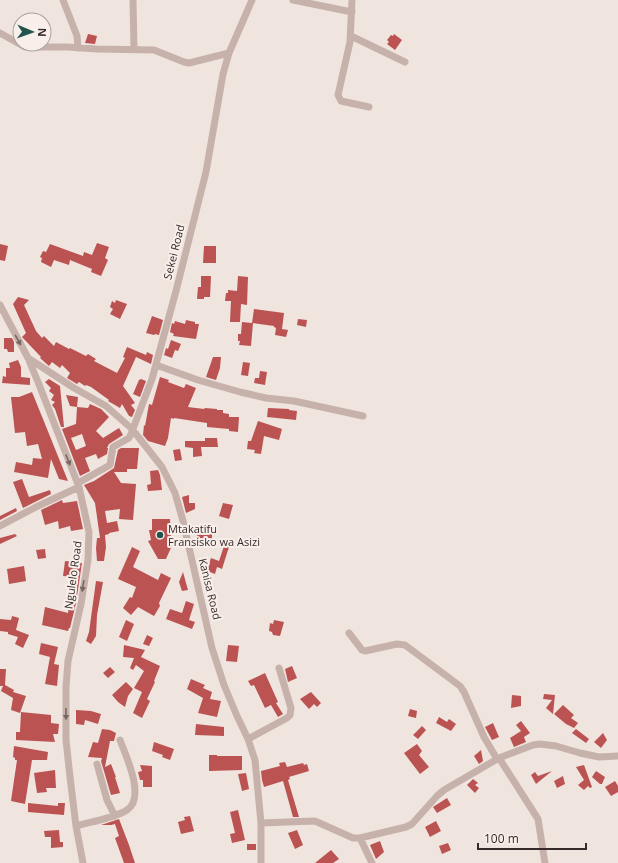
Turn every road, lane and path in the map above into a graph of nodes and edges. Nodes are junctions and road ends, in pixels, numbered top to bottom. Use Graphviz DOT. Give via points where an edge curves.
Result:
graph roads {
  1 [pos="63,0"];
  2 [pos="132,0"];
  3 [pos="252,0"];
  4 [pos="293,0"];
  5 [pos="352,0"];
  6 [pos="352,12"];
  7 [pos="0,33"];
  8 [pos="351,36"];
  9 [pos="78,48"];
  10 [pos="134,49"];
  11 [pos="229,53"];
  12 [pos="405,62"];
  13 [pos="369,108"];
  14 [pos="0,305"];
  15 [pos="28,358"];
  16 [pos="156,365"];
  17 [pos="363,416"];
  18 [pos="132,429"];
  19 [pos="78,485"];
  20 [pos="0,526"];
  21 [pos="349,633"];
  22 [pos="279,668"];
  23 [pos="248,739"];
  24 [pos="120,740"];
  25 [pos="618,756"];
  26 [pos="498,758"];
  27 [pos="97,764"];
  28 [pos="115,816"];
  29 [pos="261,823"];
  30 [pos="76,826"];
  31 [pos="360,838"];
  32 [pos="83,863"];
  33 [pos="261,863"];
  34 [pos="372,863"];
  35 [pos="545,863"];
  1 -- 9 [label="street" via="77,36"];
  2 -- 10 [label="street"];
  3 -- 11 [label="street, Sekei Road"];
  4 -- 6 [label="street"];
  5 -- 6 [label="street"];
  6 -- 8 [label="street"];
  7 -- 9 [label="street" via="24,47"];
  8 -- 12 [label="street"];
  8 -- 13 [label="street" via="338,98"];
  9 -- 10 [label="street"];
  10 -- 11 [label="street" via="154,50 184,62"];
  11 -- 16 [label="street, Sekei Road" via="206,172"];
  14 -- 15 [label="street, Ngulelo Road, one-way"];
  15 -- 18 [label="street, Kanisa Road" via="106,406"];
  15 -- 19 [label="street, Ngulelo Road, one-way"];
  16 -- 17 [label="street" via="240,392"];
  16 -- 18 [label="street, Sekei Road" via="144,403"];
  18 -- 19 [label="street, Sekei Road" via="129,438 113,447 110,465"];
  18 -- 23 [label="street, Kanisa Road" via="162,467 175,493 212,648 224,685"];
  19 -- 20 [label="street"];
  19 -- 30 [label="street, Ngulelo Road, one-way" via="89,532 81,604 68,661 66,687 66,740"];
  21 -- 26 [label="street" via="365,651 397,644 404,645 456,682 464,692 484,737"];
  22 -- 23 [label="street" via="290,706 290,715"];
  23 -- 29 [label="street, Kanisa Road" via="255,760"];
  24 -- 28 [label="street" via="132,773 135,792 129,810"];
  25 -- 26 [label="street" via="599,757 540,744"];
  26 -- 31 [label="street" via="440,793 412,824"];
  26 -- 35 [label="street" via="538,819"];
  27 -- 28 [label="street" via="107,800"];
  28 -- 30 [label="street"];
  29 -- 31 [label="street" via="315,821 353,838"];
  29 -- 33 [label="street, Kanisa Road"];
  30 -- 32 [label="street, Ngulelo Road"];
  31 -- 34 [label="street"];
}
